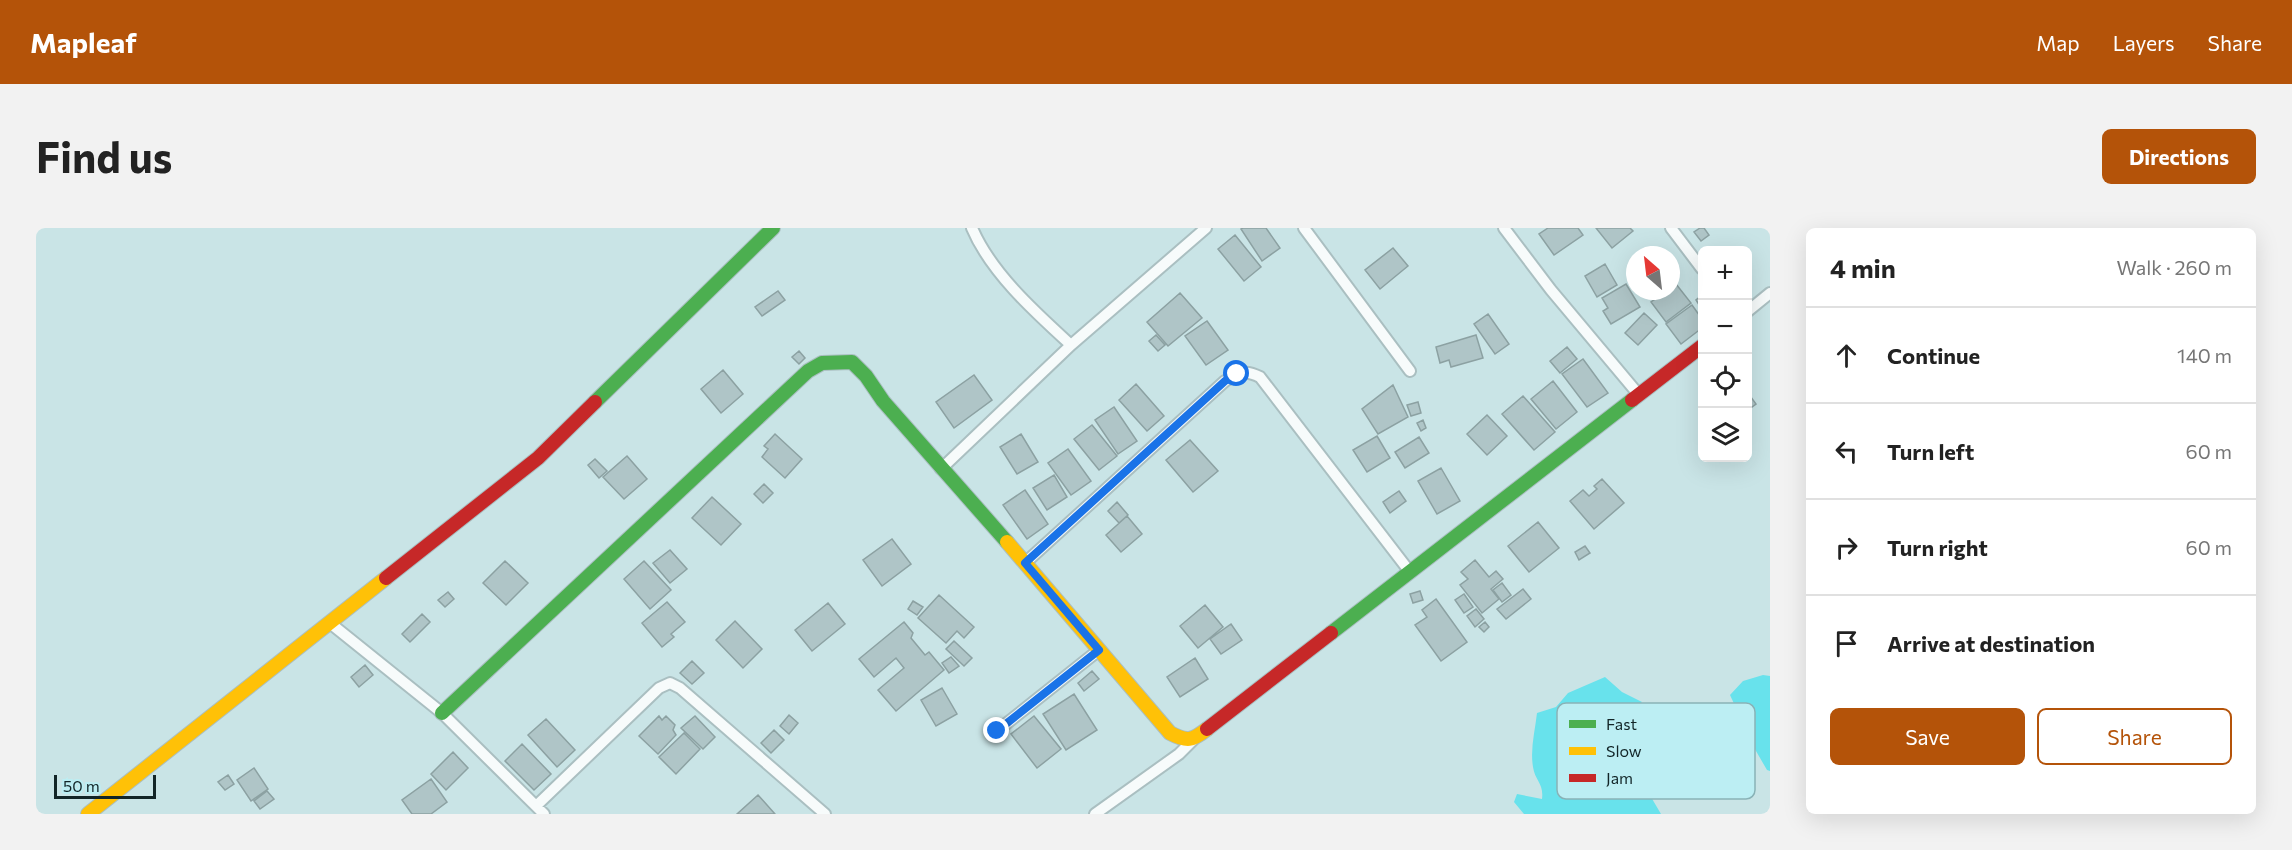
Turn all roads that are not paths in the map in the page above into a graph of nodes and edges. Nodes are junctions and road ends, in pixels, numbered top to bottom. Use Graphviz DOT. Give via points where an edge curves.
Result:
graph roads {
  1 [pos="773,228"];
  2 [pos="972,228"];
  3 [pos="1206,228"];
  4 [pos="1304,228"];
  5 [pos="1504,228"];
  6 [pos="1671,228"];
  7 [pos="1698,264"];
  8 [pos="1770,293"];
  9 [pos="1752,308"];
  10 [pos="1071,345"];
  11 [pos="1698,349"];
  12 [pos="1410,371"];
  13 [pos="1639,395"];
  14 [pos="941,469"];
  15 [pos="1025,563"];
  16 [pos="1410,572"];
  17 [pos="330,624"];
  18 [pos="1099,650"];
  19 [pos="442,713"];
  20 [pos="997,731"];
  21 [pos="1194,738"];
  22 [pos="540,810"];
  23 [pos="88,814"];
  24 [pos="825,814"];
  25 [pos="1095,814"];
  1 -- 17 [label="street" via="538,458"];
  2 -- 10 [label="street" via="1011,286"];
  3 -- 10 [label="street"];
  4 -- 12 [label="street"];
  5 -- 13 [label="street"];
  6 -- 7 [label="street"];
  8 -- 9 [label="street"];
  10 -- 14 [label="street"];
  11 -- 13 [label="street"];
  13 -- 16 [label="street"];
  14 -- 15 [label="street"];
  14 -- 19 [label="street" via="852,362 822,363 800,379"];
  15 -- 16 [label="street" via="1225,381 1250,372 1260,377"];
  15 -- 18 [label="street"];
  16 -- 21 [label="street"];
  17 -- 19 [label="street"];
  17 -- 23 [label="street"];
  18 -- 20 [label="street"];
  18 -- 21 [label="street" via="1170,733 1181,739"];
  19 -- 22 [label="street"];
  21 -- 25 [label="street" via="1179,754"];
  22 -- 24 [label="street" via="659,688 670,683 689,695"];
}
